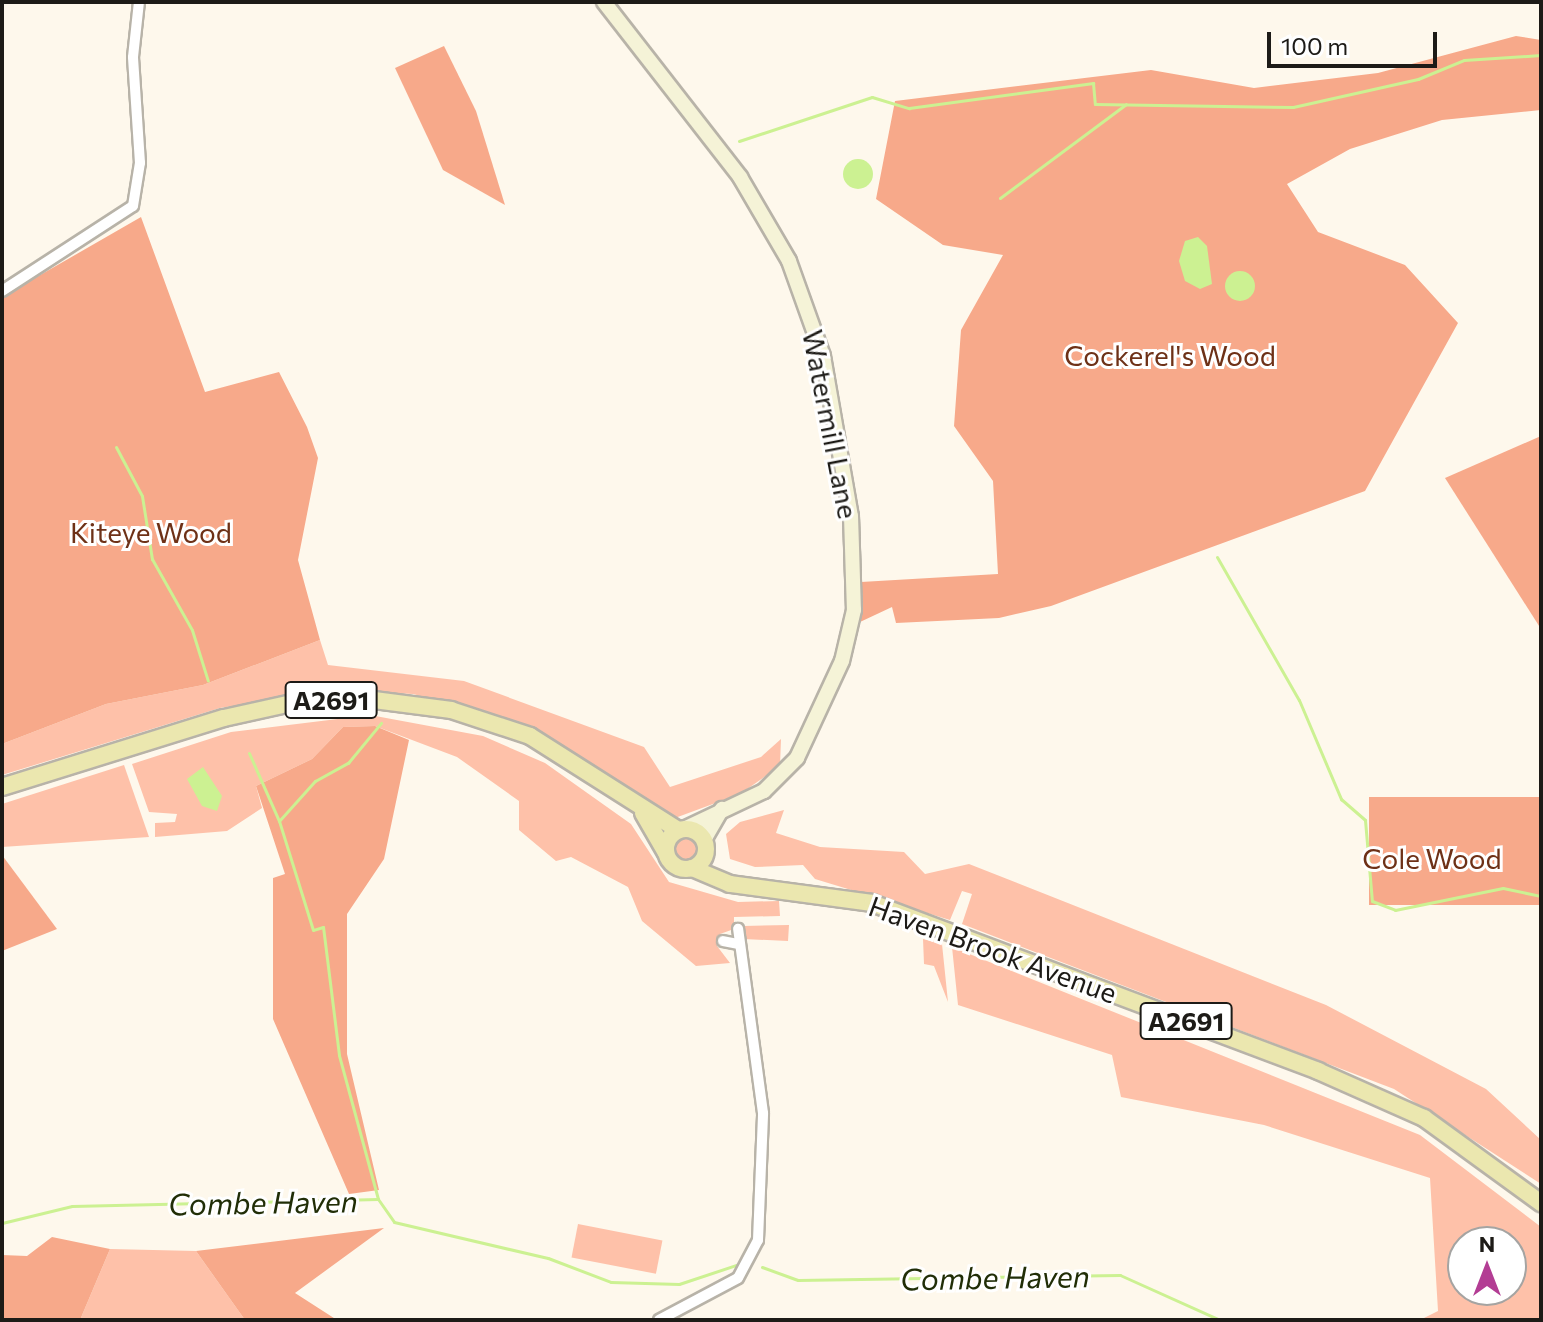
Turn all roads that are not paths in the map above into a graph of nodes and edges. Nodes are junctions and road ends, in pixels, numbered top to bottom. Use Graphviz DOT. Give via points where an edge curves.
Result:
graph roads {
  1 [pos="139,2"];
  2 [pos="604,2"];
  3 [pos="2,291"];
  4 [pos="2,787"];
  5 [pos="722,809"];
  6 [pos="643,813"];
  7 [pos="681,829"];
  8 [pos="705,846"];
  9 [pos="666,853"];
  10 [pos="692,868"];
  11 [pos="730,884"];
  12 [pos="738,929"];
  13 [pos="723,941"];
  14 [pos="738,944"];
  15 [pos="1541,1203"];
  16 [pos="659,1320"];
  1 -- 3 [label="street" via="133,57 140,163 133,206"];
  2 -- 5 [label="street, Watermill Lane" via="740,177 789,261 823,356 851,516 854,610 842,661 791,767 764,791"];
  4 -- 6 [label="main road, A2691" via="224,718 296,702 374,700 451,710 530,736 610,782"];
  5 -- 7 [label="street, Watermill Lane"];
  5 -- 8 [label="street"];
  6 -- 7 [label="main road, A2691"];
  6 -- 9 [label="main road, A2691"];
  7 -- 8 [label="main road"];
  7 -- 9 [label="main road"];
  8 -- 10 [label="main road"];
  8 -- 11 [label="main road"];
  9 -- 10 [label="main road, Haven Brook Avenue" via="675,866"];
  10 -- 11 [label="main road, Haven Brook Avenue / A2691"];
  11 -- 15 [label="main road, Haven Brook Avenue / A2691" via="872,903 1318,1071 1424,1118"];
  12 -- 14 [label="street"];
  13 -- 14 [label="street"];
  14 -- 16 [label="street" via="763,1113 758,1240 738,1278"];
}
